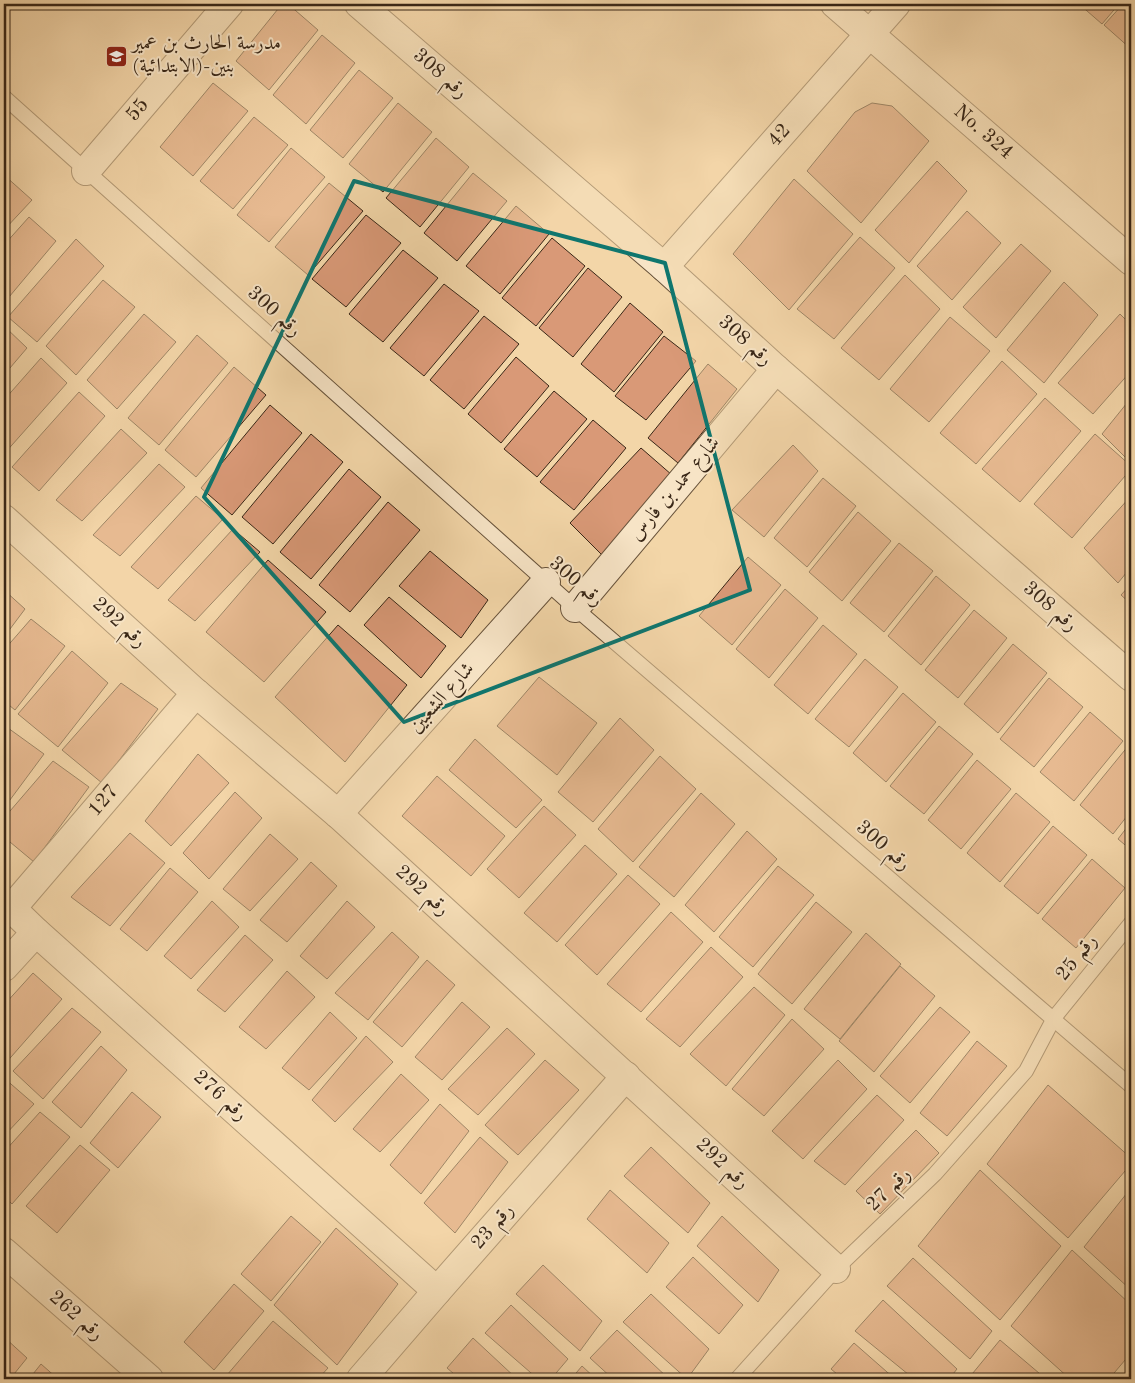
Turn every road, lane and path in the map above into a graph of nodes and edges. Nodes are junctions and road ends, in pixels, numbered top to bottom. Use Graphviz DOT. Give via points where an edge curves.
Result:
graph roads {
  1 [pos="229,4"];
  2 [pos="360,4"];
  3 [pos="835,4"];
  4 [pos="896,4"];
  5 [pos="870,34"];
  6 [pos="4,97"];
  7 [pos="86,171"];
  8 [pos="1131,261"];
  9 [pos="664,267"];
  10 [pos="776,370"];
  11 [pos="4,519"];
  12 [pos="546,582"];
  13 [pos="575,608"];
  14 [pos="1131,677"];
  15 [pos="196,693"];
  16 [pos="338,814"];
  17 [pos="8,904"];
  18 [pos="1131,923"];
  19 [pos="36,932"];
  20 [pos="4,967"];
  21 [pos="1054,1018"];
  22 [pos="626,1076"];
  23 [pos="1131,1086"];
  24 [pos="4,1252"];
  25 [pos="836,1268"];
  26 [pos="437,1291"];
  27 [pos="149,1379"];
  28 [pos="361,1379"];
  29 [pos="737,1379"];
  1 -- 7 [label="street, 55"];
  2 -- 9 [label="street, رقم 308"];
  3 -- 5 [label="street, No. 324"];
  4 -- 5 [label="street, 42"];
  5 -- 8 [label="street, No. 324"];
  5 -- 9 [label="street, 42"];
  6 -- 7 [label="lane, رقم 300"];
  7 -- 12 [label="lane, رقم 300"];
  9 -- 10 [label="street, رقم 308"];
  10 -- 13 [label="street, شارع حمد بن فارس"];
  10 -- 14 [label="street, رقم 308"];
  11 -- 15 [label="street, رقم 292"];
  12 -- 13 [label="lane, رقم 300"];
  12 -- 16 [label="street, شارع الشعبين"];
  13 -- 21 [label="lane, رقم 300"];
  15 -- 16 [label="street, رقم 292"];
  15 -- 17 [label="street, 127"];
  16 -- 22 [label="street, رقم 292"];
  17 -- 19 [label="street, رقم 276"];
  18 -- 21 [label="lane, رقم 25"];
  19 -- 20 [label="street"];
  19 -- 26 [label="street, رقم 276"];
  21 -- 23 [label="lane, رقم 300"];
  21 -- 25 [label="lane, رقم 27" via="1026,1071 935,1174"];
  22 -- 25 [label="street, رقم 292"];
  22 -- 26 [label="street, رقم 23"];
  24 -- 27 [label="street, رقم 262"];
  25 -- 29 [label="lane, رقم 27"];
  26 -- 28 [label="street, رقم 23"];
}
